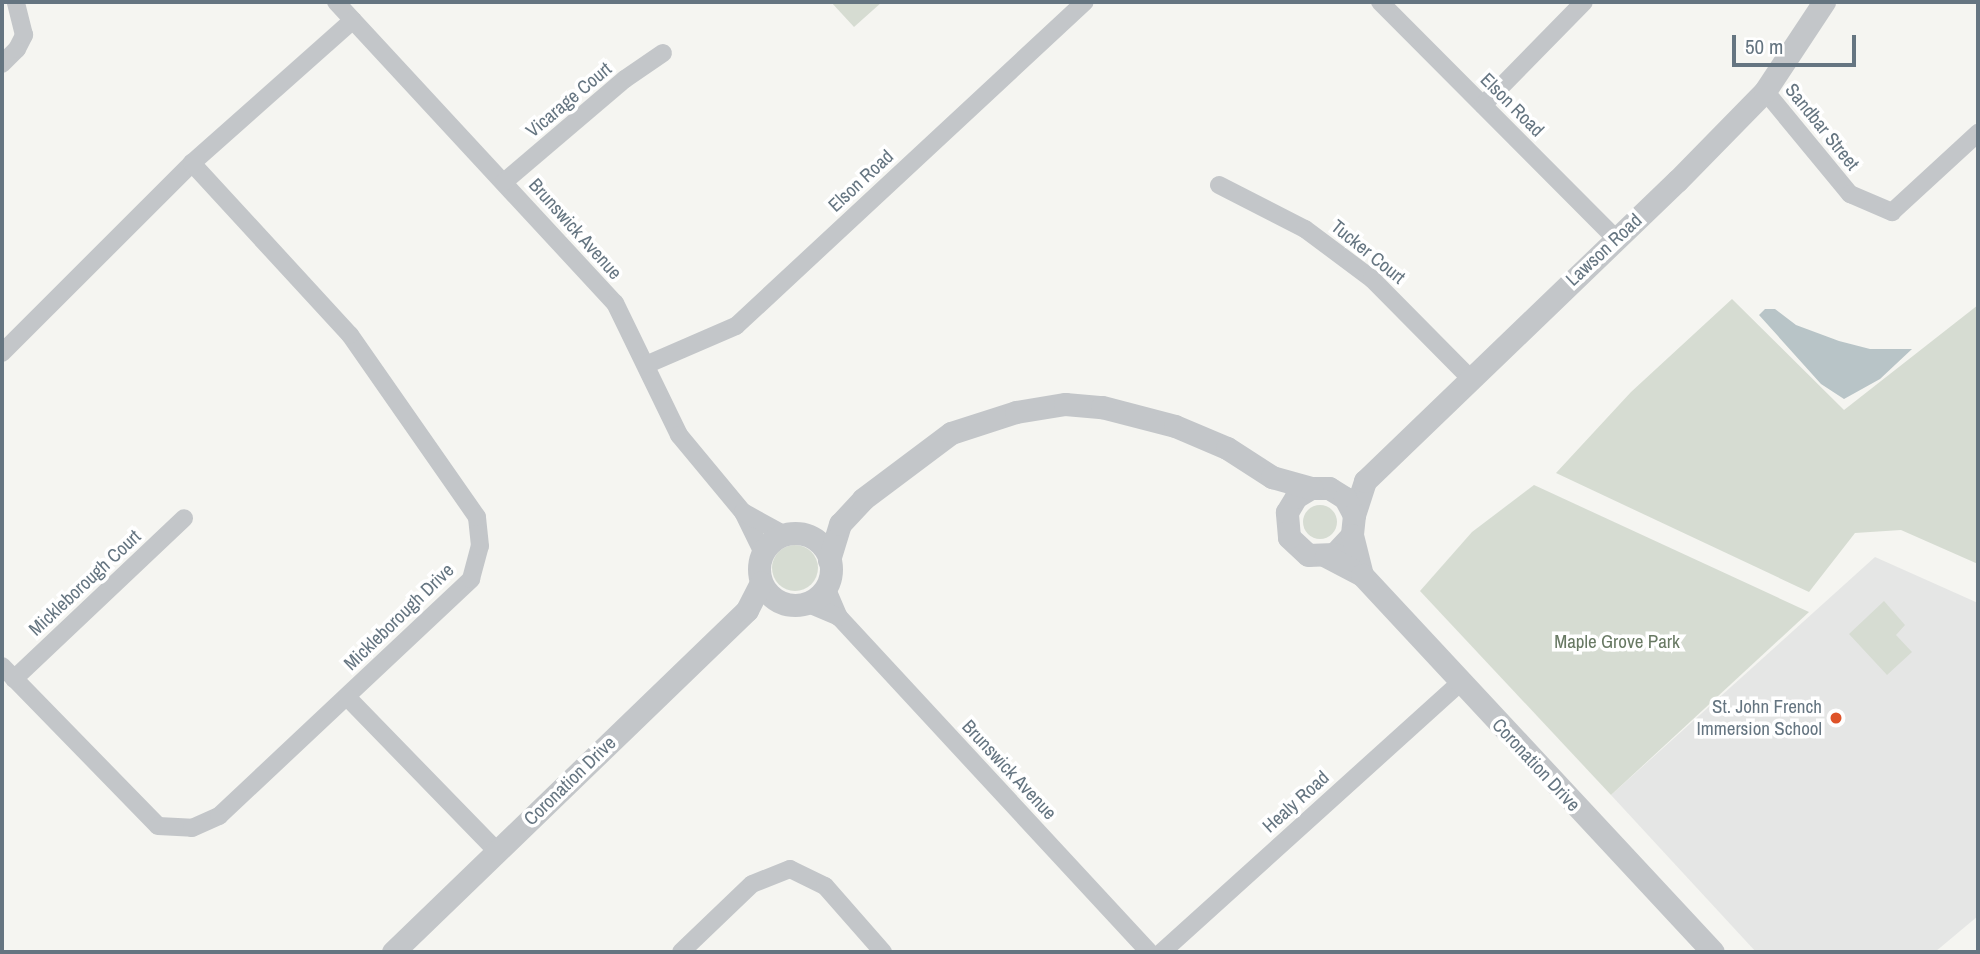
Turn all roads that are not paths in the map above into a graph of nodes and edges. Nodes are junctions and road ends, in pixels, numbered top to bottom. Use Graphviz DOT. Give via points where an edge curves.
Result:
graph roads {
  1 [pos="16,2"];
  2 [pos="336,2"];
  3 [pos="1085,2"];
  4 [pos="1380,2"];
  5 [pos="1584,2"];
  6 [pos="1824,2"];
  7 [pos="353,20"];
  8 [pos="663,53"];
  9 [pos="2,64"];
  10 [pos="1765,91"];
  11 [pos="1483,105"];
  12 [pos="1978,133"];
  13 [pos="192,163"];
  14 [pos="504,182"];
  15 [pos="1219,185"];
  16 [pos="1616,239"];
  17 [pos="2,353"];
  18 [pos="648,365"];
  19 [pos="1471,379"];
  20 [pos="1272,477"];
  21 [pos="1365,481"];
  22 [pos="1320,488"];
  23 [pos="743,512"];
  24 [pos="1287,512"];
  25 [pos="184,518"];
  26 [pos="841,524"];
  27 [pos="1353,525"];
  28 [pos="794,535"];
  29 [pos="762,553"];
  30 [pos="1326,556"];
  31 [pos="829,560"];
  32 [pos="1362,575"];
  33 [pos="761,582"];
  34 [pos="826,587"];
  35 [pos="780,602"];
  36 [pos="806,603"];
  37 [pos="747,610"];
  38 [pos="839,617"];
  39 [pos="8,672"];
  40 [pos="1459,684"];
  41 [pos="347,697"];
  42 [pos="497,851"];
  43 [pos="393,952"];
  44 [pos="681,952"];
  45 [pos="883,952"];
  46 [pos="1149,952"];
  47 [pos="1162,952"];
  48 [pos="1713,952"];
  1 -- 9 [label="street" via="24,35"];
  2 -- 7 [label="street, Brunswick Avenue"];
  3 -- 18 [label="street, Elson Road" via="736,326"];
  4 -- 11 [label="street, Elson Road"];
  5 -- 11 [label="street"];
  6 -- 10 [label="street, Lawson Road"];
  7 -- 13 [label="street"];
  7 -- 14 [label="street, Brunswick Avenue"];
  8 -- 14 [label="street, Vicarage Court" via="625,79"];
  10 -- 12 [label="street, Sandbar Street" via="1850,194 1892,212"];
  10 -- 16 [label="street, Lawson Road"];
  11 -- 16 [label="street, Elson Road"];
  13 -- 17 [label="street"];
  13 -- 41 [label="street, Mickleborough Drive" via="350,335 477,517 480,546 471,579"];
  14 -- 18 [label="street, Brunswick Avenue" via="615,303"];
  15 -- 19 [label="street, Tucker Court" via="1305,229 1373,279"];
  16 -- 19 [label="street, Lawson Road"];
  18 -- 23 [label="street, Brunswick Avenue" via="679,435"];
  19 -- 21 [label="street, Lawson Road"];
  20 -- 22 [label="street"];
  20 -- 24 [label="street"];
  20 -- 26 [label="street" via="1227,448 1175,426 1102,407 1065,404 1016,412 951,433 863,499"];
  21 -- 22 [label="street"];
  21 -- 27 [label="street, Lawson Road"];
  22 -- 24 [label="street" via="1296,497"];
  22 -- 27 [label="street" via="1345,498"];
  23 -- 28 [label="street, Brunswick Avenue"];
  23 -- 29 [label="street, Brunswick Avenue"];
  24 -- 30 [label="street" via="1286,529 1294,545 1308,555"];
  25 -- 39 [label="street, Mickleborough Court"];
  26 -- 28 [label="street"];
  26 -- 31 [label="street"];
  27 -- 30 [label="street" via="1342,549"];
  27 -- 32 [label="street, Coronation Drive"];
  28 -- 29 [label="street"];
  28 -- 31 [label="street" via="820,544"];
  29 -- 33 [label="street"];
  30 -- 32 [label="street, Coronation Drive"];
  31 -- 34 [label="street"];
  32 -- 40 [label="street, Coronation Drive"];
  33 -- 35 [label="street"];
  33 -- 37 [label="street, Coronation Drive"];
  34 -- 36 [label="street"];
  34 -- 38 [label="street, Brunswick Avenue"];
  35 -- 36 [label="street"];
  35 -- 37 [label="street"];
  36 -- 38 [label="street, Brunswick Avenue"];
  37 -- 42 [label="street, Coronation Drive"];
  38 -- 46 [label="street, Brunswick Avenue"];
  39 -- 41 [label="street, Mickleborough Drive" via="158,826 192,828 219,816"];
  40 -- 47 [label="street, Healy Road"];
  40 -- 48 [label="street, Coronation Drive"];
  41 -- 42 [label="street"];
  42 -- 43 [label="street, Coronation Drive"];
  44 -- 45 [label="street" via="752,884 790,869 825,886"];
}
